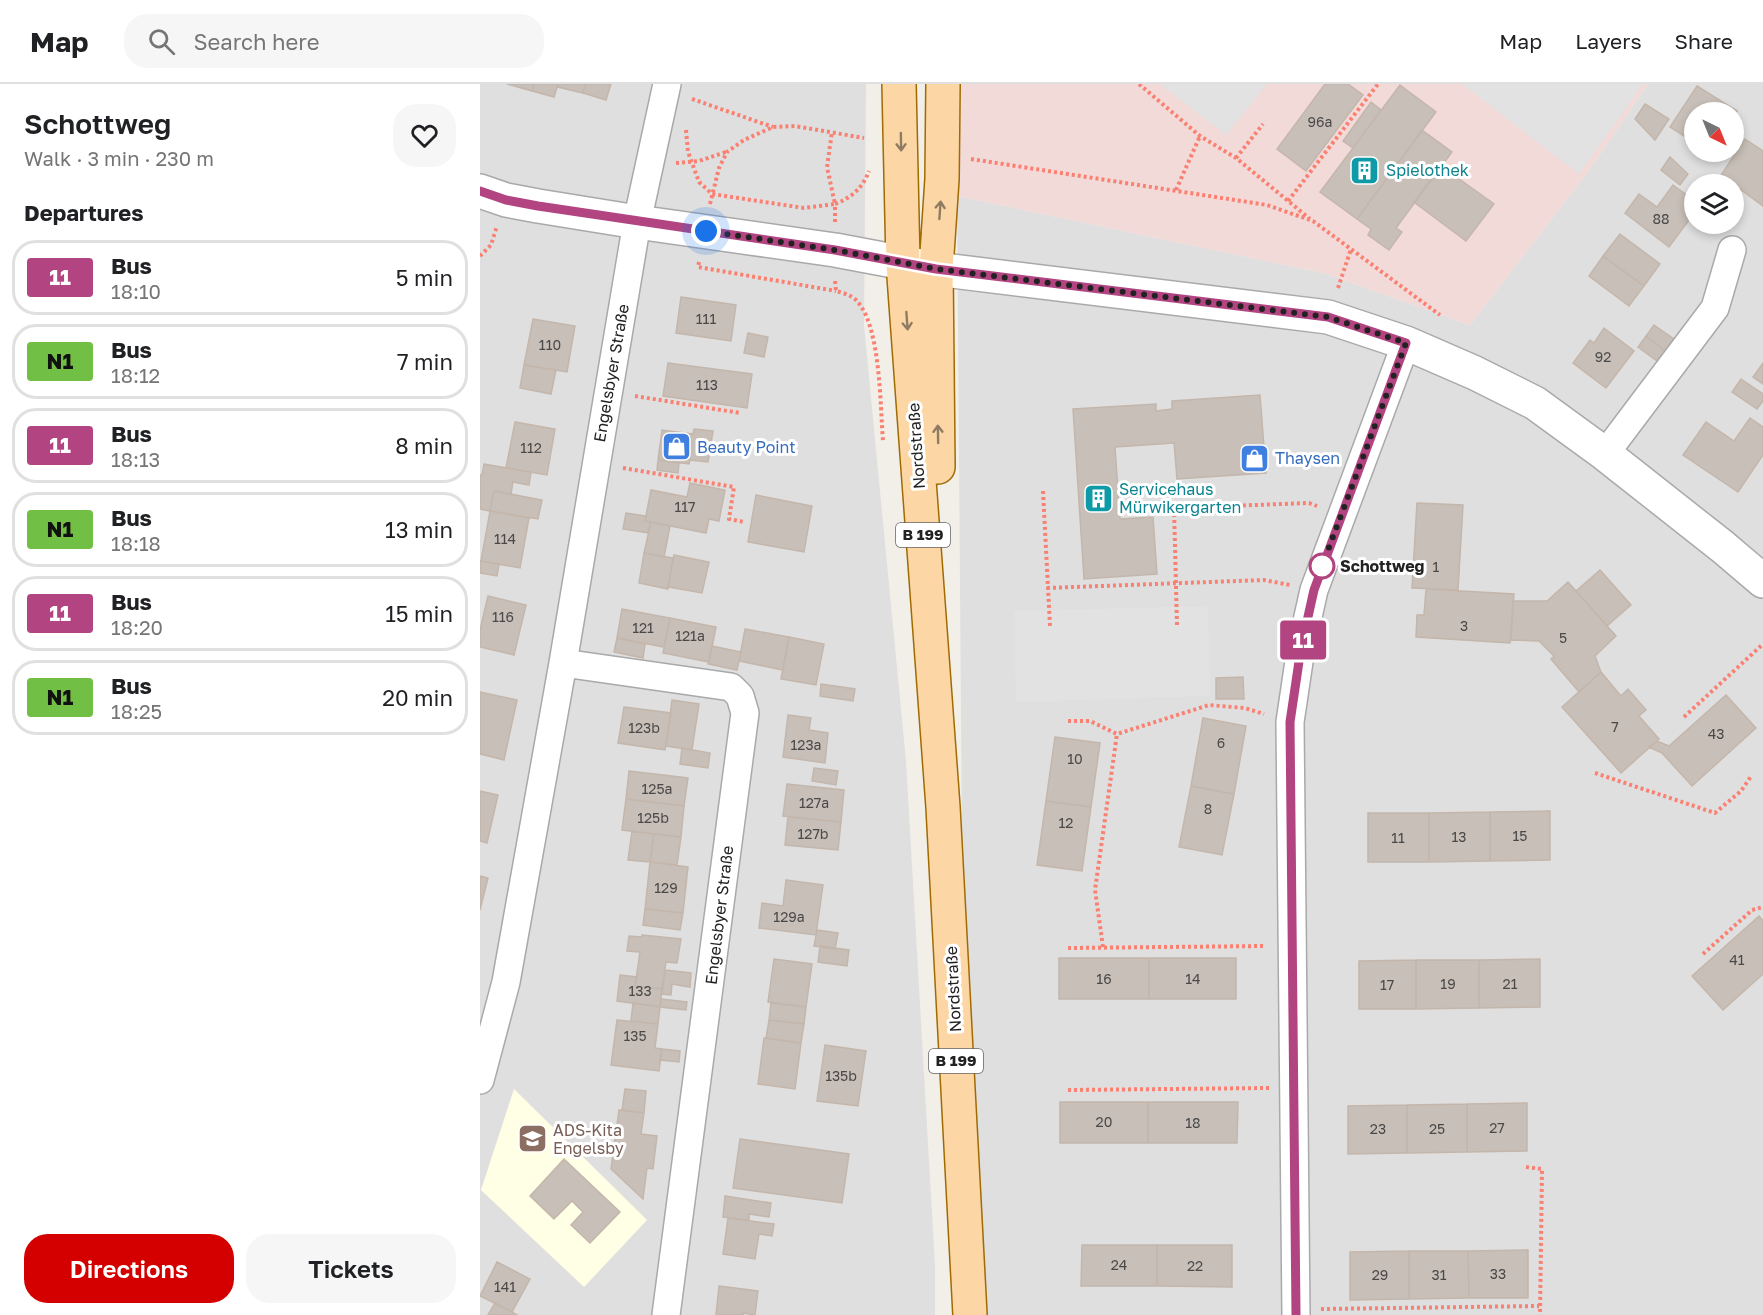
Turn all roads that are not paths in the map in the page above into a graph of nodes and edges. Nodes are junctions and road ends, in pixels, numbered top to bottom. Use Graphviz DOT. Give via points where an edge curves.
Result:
graph roads {
  1 [pos="667,84"];
  2 [pos="899,84"];
  3 [pos="943,84"];
  4 [pos="480,191"];
  5 [pos="637,222"];
  6 [pos="1732,249"];
  7 [pos="903,262"];
  8 [pos="936,269"];
  9 [pos="1406,343"];
  10 [pos="1605,454"];
  11 [pos="1763,581"];
  12 [pos="563,663"];
  13 [pos="943,807"];
  14 [pos="480,1080"];
  15 [pos="1296,1312"];
  16 [pos="666,1315"];
  17 [pos="970,1315"];
  1 -- 5 [label="street, Engelsbyer Straße"];
  2 -- 7 [label="main road, Nordstraße / B 199, one-way"];
  8 -- 3 [label="main road, Nordstraße / B 199, one-way"];
  4 -- 5 [label="street" via="506,200"];
  5 -- 7 [label="street"];
  5 -- 12 [label="street, Engelsbyer Straße"];
  6 -- 10 [label="street" via="1715,308"];
  7 -- 8 [label="street"];
  7 -- 13 [label="main road, Nordstraße / B 199, one-way"];
  8 -- 9 [label="street" via="1328,317"];
  13 -- 8 [label="main road, Nordstraße / B 199, one-way"];
  9 -- 10 [label="street" via="1535,404"];
  9 -- 15 [label="street" via="1314,590 1290,722"];
  10 -- 11 [label="street"];
  12 -- 14 [label="street, Engelsbyer Straße" via="506,982"];
  12 -- 16 [label="street, Engelsbyer Straße" via="731,687 740,696 745,713"];
  13 -- 17 [label="main road, Nordstraße / B 199"];
}
